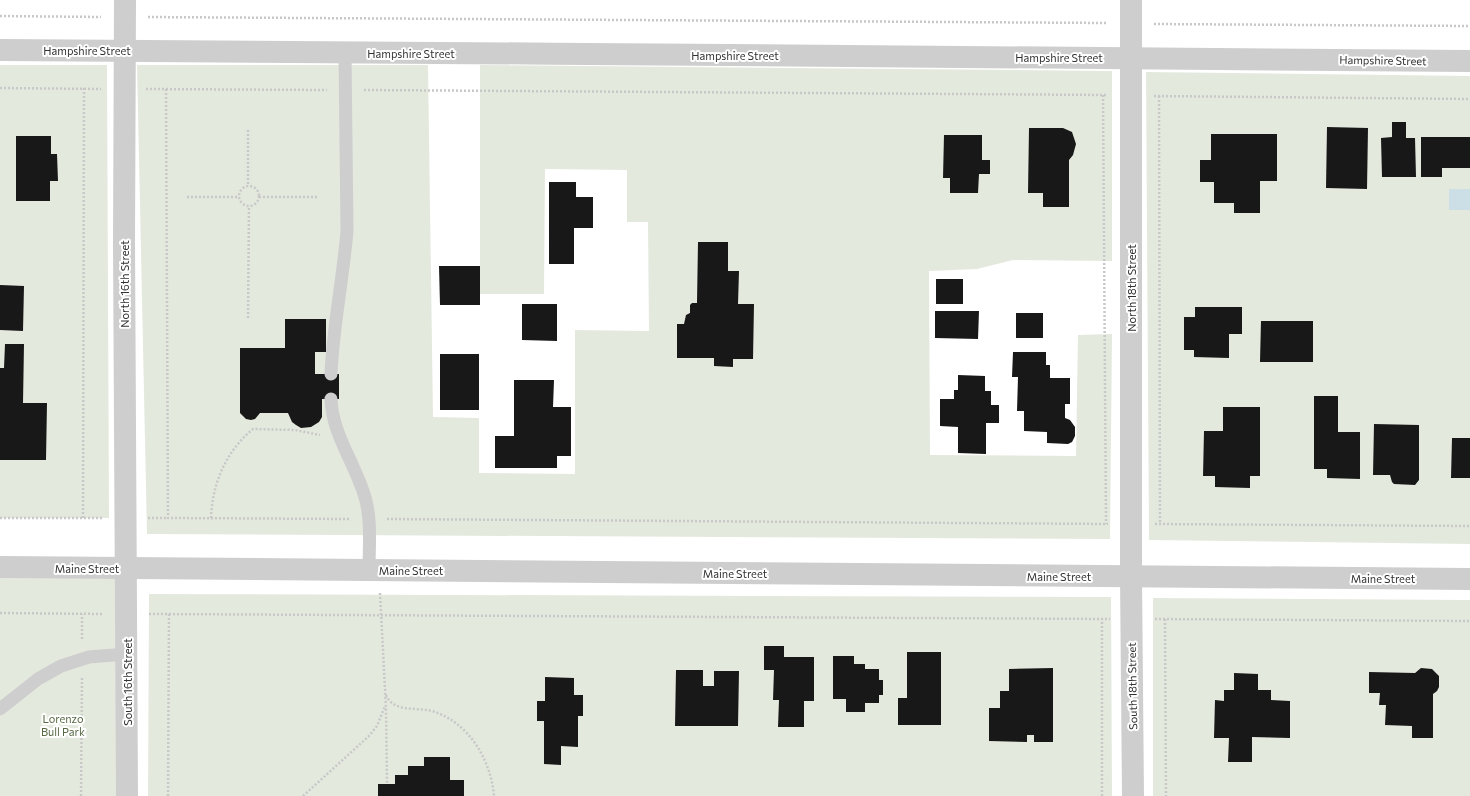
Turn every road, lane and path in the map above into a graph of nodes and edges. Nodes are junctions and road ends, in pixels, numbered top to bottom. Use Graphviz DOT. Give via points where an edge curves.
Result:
graph roads {
  1 [pos="1131,0"];
  2 [pos="125,8"];
  3 [pos="0,16"];
  4 [pos="1131,24"];
  5 [pos="1470,26"];
  6 [pos="0,50"];
  7 [pos="125,51"];
  8 [pos="345,53"];
  9 [pos="1131,57"];
  10 [pos="1470,61"];
  11 [pos="0,88"];
  12 [pos="84,88"];
  13 [pos="125,89"];
  14 [pos="166,89"];
  15 [pos="345,90"];
  16 [pos="1103,95"];
  17 [pos="1131,96"];
  18 [pos="1158,96"];
  19 [pos="1470,99"];
  20 [pos="248,130"];
  21 [pos="248,186"];
  22 [pos="187,197"];
  23 [pos="238,197"];
  24 [pos="259,197"];
  25 [pos="318,197"];
  26 [pos="249,206"];
  27 [pos="248,318"];
  28 [pos="331,374"];
  29 [pos="331,399"];
  30 [pos="346,450"];
  31 [pos="0,518"];
  32 [pos="83,518"];
  33 [pos="126,518"];
  34 [pos="168,518"];
  35 [pos="211,518"];
  36 [pos="368,519"];
  37 [pos="1106,524"];
  38 [pos="1131,524"];
  39 [pos="1160,524"];
  40 [pos="1470,526"];
  41 [pos="0,567"];
  42 [pos="126,568"];
  43 [pos="374,570"];
  44 [pos="1131,576"];
  45 [pos="1470,579"];
  46 [pos="0,614"];
  47 [pos="82,614"];
  48 [pos="126,614"];
  49 [pos="169,614"];
  50 [pos="381,615"];
  51 [pos="1102,619"];
  52 [pos="1131,619"];
  53 [pos="1165,619"];
  54 [pos="1470,621"];
  55 [pos="126,654"];
  56 [pos="82,659"];
  57 [pos="385,693"];
  58 [pos="385,705"];
  59 [pos="0,709"];
  60 [pos="387,784"];
  61 [pos="81,796"];
  62 [pos="127,796"];
  63 [pos="168,796"];
  64 [pos="303,796"];
  65 [pos="494,796"];
  66 [pos="1102,796"];
  67 [pos="1133,796"];
  68 [pos="1166,796"];
  1 -- 4 [label="street, North 18th Street"];
  2 -- 3 [label="path"];
  2 -- 4 [label="path"];
  2 -- 7 [label="street, North 16th Street"];
  4 -- 5 [label="path"];
  4 -- 9 [label="street, North 18th Street"];
  6 -- 7 [label="street, Hampshire Street"];
  7 -- 8 [label="street, Hampshire Street"];
  7 -- 13 [label="street, North 16th Street"];
  8 -- 9 [label="street, Hampshire Street"];
  8 -- 15 [label="lane"];
  9 -- 10 [label="street, Hampshire Street"];
  9 -- 17 [label="street, North 18th Street"];
  11 -- 12 [label="path"];
  12 -- 13 [label="path"];
  12 -- 32 [label="path"];
  13 -- 14 [label="path"];
  13 -- 33 [label="street, North 16th Street"];
  14 -- 15 [label="path"];
  14 -- 34 [label="path"];
  15 -- 16 [label="path"];
  15 -- 28 [label="lane" via="347,231"];
  16 -- 17 [label="path"];
  16 -- 37 [label="path"];
  17 -- 18 [label="path"];
  17 -- 38 [label="street, North 18th Street"];
  18 -- 19 [label="path"];
  18 -- 39 [label="path"];
  20 -- 21 [label="path"];
  21 -- 23 [label="path" via="240,190"];
  21 -- 24 [label="path" via="258,190"];
  22 -- 23 [label="path"];
  23 -- 26 [label="path" via="242,204"];
  24 -- 25 [label="path"];
  24 -- 26 [label="path" via="255,205"];
  26 -- 27 [label="path"];
  29 -- 30 [label="lane" via="336,429"];
  30 -- 35 [label="path" via="328,438 305,431 253,429 240,441 226,462 215,488"];
  30 -- 36 [label="lane" via="365,495"];
  31 -- 32 [label="path"];
  32 -- 33 [label="path"];
  33 -- 34 [label="path"];
  33 -- 42 [label="street, North 16th Street"];
  34 -- 35 [label="path"];
  35 -- 36 [label="path"];
  36 -- 37 [label="path"];
  36 -- 43 [label="lane"];
  37 -- 38 [label="path"];
  38 -- 39 [label="path"];
  38 -- 44 [label="street, North 18th Street"];
  39 -- 40 [label="path"];
  41 -- 42 [label="street, Maine Street"];
  42 -- 43 [label="street, Maine Street"];
  42 -- 48 [label="street, South 16th Street"];
  43 -- 44 [label="street, Maine Street"];
  43 -- 50 [label="path"];
  44 -- 45 [label="street, Maine Street"];
  44 -- 52 [label="street, South 18th Street"];
  46 -- 47 [label="path"];
  47 -- 48 [label="path"];
  47 -- 56 [label="path"];
  48 -- 49 [label="path"];
  48 -- 55 [label="street, South 16th Street"];
  49 -- 50 [label="path"];
  49 -- 63 [label="path"];
  50 -- 51 [label="path"];
  50 -- 57 [label="path"];
  51 -- 52 [label="path"];
  51 -- 66 [label="path"];
  52 -- 53 [label="path"];
  52 -- 67 [label="street, South 18th Street"];
  53 -- 54 [label="path"];
  53 -- 68 [label="path"];
  55 -- 56 [label="lane"];
  55 -- 62 [label="street, South 16th Street"];
  56 -- 59 [label="lane" via="61,666 38,679"];
  56 -- 61 [label="path"];
  57 -- 58 [label="path"];
  57 -- 65 [label="path" via="388,702 395,707 433,711 458,726 476,745 486,762"];
  58 -- 60 [label="path"];
  58 -- 64 [label="path" via="377,726 369,736"];
}
